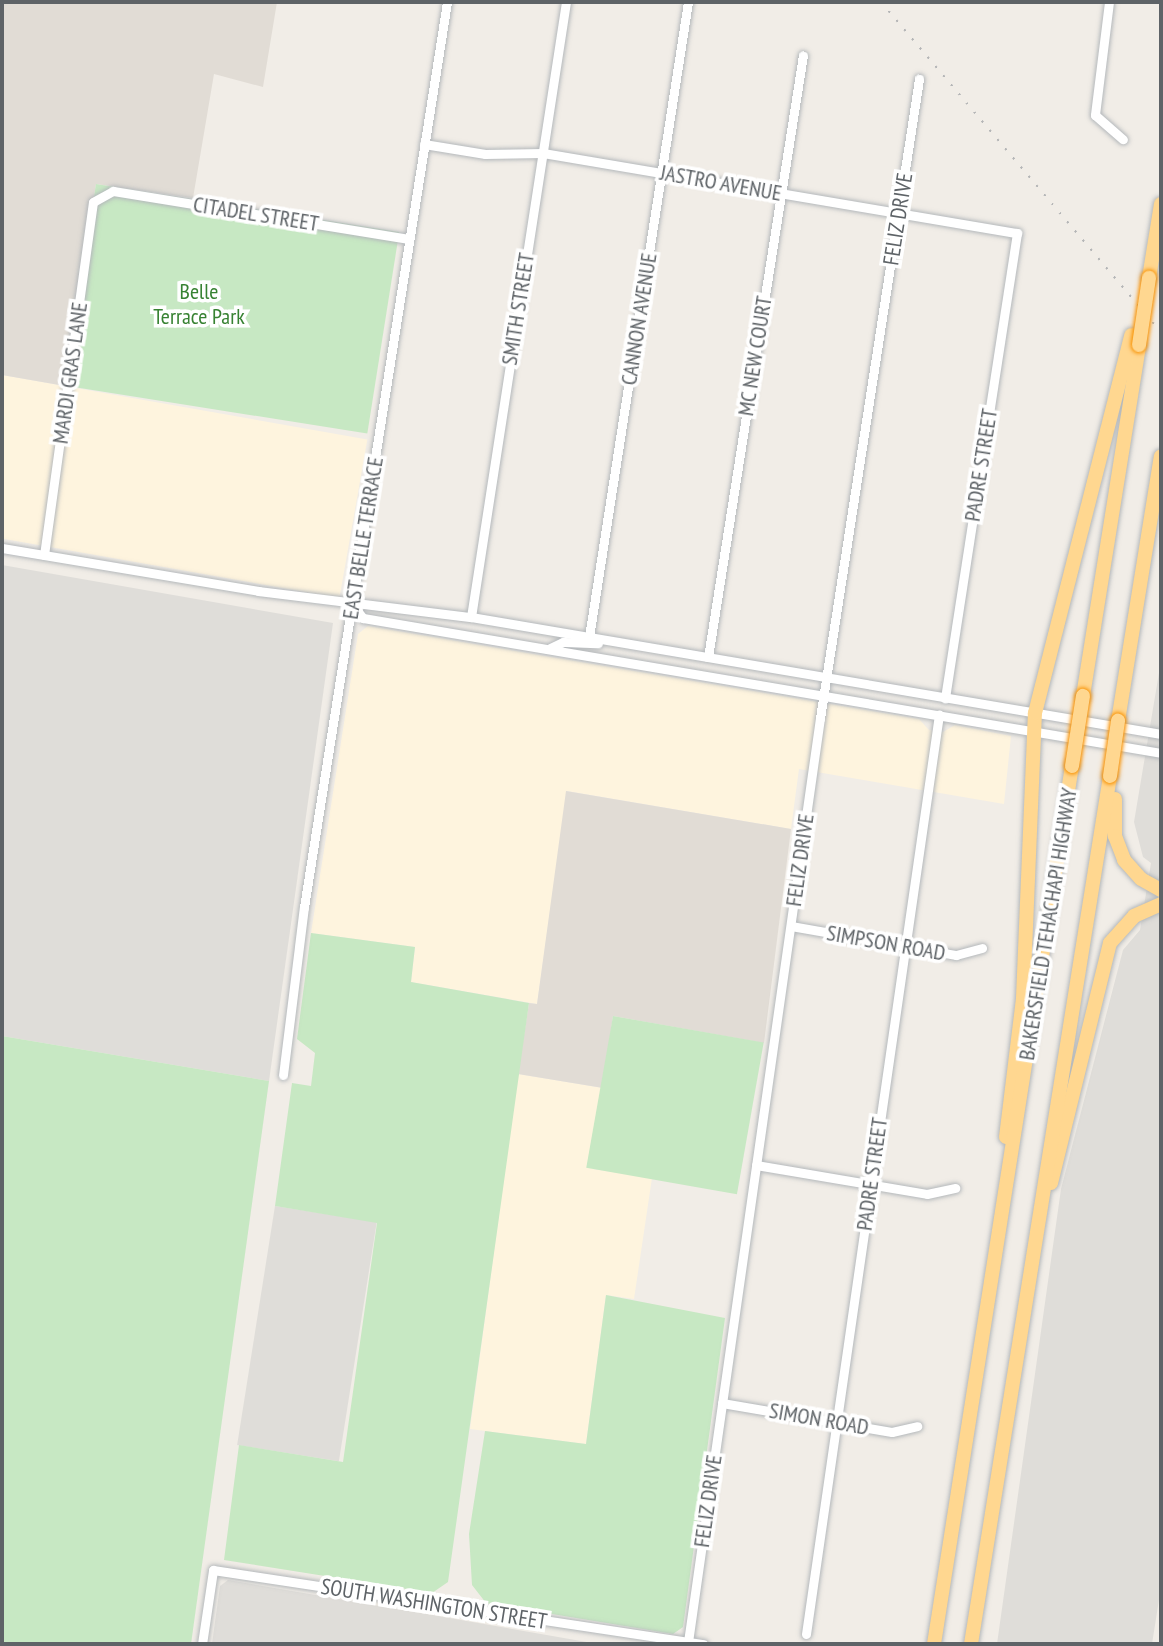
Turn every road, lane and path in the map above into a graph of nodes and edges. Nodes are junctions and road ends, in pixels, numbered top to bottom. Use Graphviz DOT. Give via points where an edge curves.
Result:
graph roads {
  1 [pos="447,2"];
  2 [pos="566,2"];
  3 [pos="688,2"];
  4 [pos="1109,2"];
  5 [pos="803,55"];
  6 [pos="919,79"];
  7 [pos="1123,139"];
  8 [pos="424,144"];
  9 [pos="543,153"];
  10 [pos="661,173"];
  11 [pos="780,193"];
  12 [pos="103,195"];
  13 [pos="1161,204"];
  14 [pos="899,213"];
  15 [pos="1017,233"];
  16 [pos="409,239"];
  17 [pos="1135,340"];
  18 [pos="1161,456"];
  19 [pos="2,548"];
  20 [pos="44,555"];
  21 [pos="352,604"];
  22 [pos="471,617"];
  23 [pos="589,637"];
  24 [pos="633,644"];
  25 [pos="550,648"];
  26 [pos="708,657"];
  27 [pos="826,677"];
  28 [pos="824,695"];
  29 [pos="945,698"];
  30 [pos="1035,713"];
  31 [pos="939,715"];
  32 [pos="1033,730"];
  33 [pos="1161,734"];
  34 [pos="1161,753"];
  35 [pos="1113,776"];
  36 [pos="1161,890"];
  37 [pos="1161,904"];
  38 [pos="791,926"];
  39 [pos="904,946"];
  40 [pos="982,948"];
  41 [pos="283,1075"];
  42 [pos="756,1165"];
  43 [pos="870,1184"];
  44 [pos="955,1188"];
  45 [pos="1007,1196"];
  46 [pos="1041,1205"];
  47 [pos="722,1403"];
  48 [pos="836,1422"];
  49 [pos="917,1426"];
  50 [pos="806,1634"];
  51 [pos="688,1642"];
  52 [pos="202,1644"];
  53 [pos="703,1644"];
  54 [pos="934,1644"];
  55 [pos="971,1644"];
  1 -- 8 [label="street, EAST BELLE TERRACE"];
  2 -- 9 [label="street, SMITH STREET"];
  3 -- 10 [label="street, CANNON AVENUE"];
  4 -- 7 [label="street" via="1095,115"];
  5 -- 11 [label="street, MC NEW COURT"];
  6 -- 14 [label="street, FELIZ DRIVE"];
  8 -- 9 [label="street, JASTRO AVENUE" via="485,154"];
  8 -- 16 [label="street, EAST BELLE TERRACE"];
  9 -- 10 [label="street, JASTRO AVENUE"];
  9 -- 22 [label="street, SMITH STREET"];
  10 -- 11 [label="street, JASTRO AVENUE"];
  10 -- 23 [label="street, CANNON AVENUE"];
  11 -- 14 [label="street, JASTRO AVENUE"];
  11 -- 26 [label="street, MC NEW COURT"];
  12 -- 16 [label="street, CITADEL STREET" via="124,193"];
  12 -- 20 [label="street, MARDI GRAS LANE" via="93,202"];
  13 -- 17 [label="highway, bridge"];
  14 -- 15 [label="street, JASTRO AVENUE"];
  14 -- 27 [label="street, FELIZ DRIVE"];
  15 -- 29 [label="street, PADRE STREET"];
  16 -- 21 [label="street, EAST BELLE TERRACE"];
  17 -- 30 [label="highway"];
  17 -- 45 [label="highway, BAKERSFIELD TEHACHAPI HIGHWAY, bridge"];
  18 -- 35 [label="highway, bridge"];
  19 -- 20 [label="street"];
  20 -- 21 [label="street"];
  21 -- 22 [label="street" via="369,601"];
  21 -- 25 [label="street" via="363,618"];
  21 -- 41 [label="street, EAST BELLE TERRACE"];
  22 -- 23 [label="street"];
  23 -- 24 [label="street"];
  24 -- 25 [label="street" via="563,642"];
  24 -- 26 [label="street"];
  25 -- 28 [label="street"];
  26 -- 27 [label="street"];
  27 -- 28 [label="street, FELIZ DRIVE"];
  27 -- 29 [label="street"];
  28 -- 31 [label="street"];
  28 -- 38 [label="street, FELIZ DRIVE"];
  29 -- 30 [label="street"];
  30 -- 32 [label="highway"];
  30 -- 33 [label="street"];
  31 -- 32 [label="street"];
  31 -- 39 [label="street, PADRE STREET"];
  32 -- 34 [label="street"];
  32 -- 45 [label="highway" via="1023,998 1003,1158"];
  35 -- 36 [label="highway" via="1119,848 1132,870"];
  35 -- 46 [label="highway, BAKERSFIELD TEHACHAPI HIGHWAY"];
  37 -- 46 [label="highway" via="1134,916 1110,943 1056,1172"];
  38 -- 39 [label="street, SIMPSON ROAD"];
  38 -- 42 [label="street, FELIZ DRIVE"];
  39 -- 40 [label="street, SIMPSON ROAD" via="956,955"];
  39 -- 43 [label="street, PADRE STREET"];
  42 -- 43 [label="street"];
  42 -- 47 [label="street, FELIZ DRIVE"];
  43 -- 44 [label="street" via="927,1194"];
  43 -- 48 [label="street, PADRE STREET"];
  45 -- 54 [label="highway, BAKERSFIELD TEHACHAPI HIGHWAY"];
  46 -- 55 [label="highway, BAKERSFIELD TEHACHAPI HIGHWAY"];
  47 -- 48 [label="street, SIMON ROAD"];
  47 -- 51 [label="street, FELIZ DRIVE"];
  48 -- 49 [label="street, SIMON ROAD" via="892,1432"];
  48 -- 50 [label="street, PADRE STREET"];
  51 -- 52 [label="street, SOUTH WASHINGTON STREET" via="213,1570"];
  51 -- 53 [label="street, SOUTH WASHINGTON STREET"];
}
